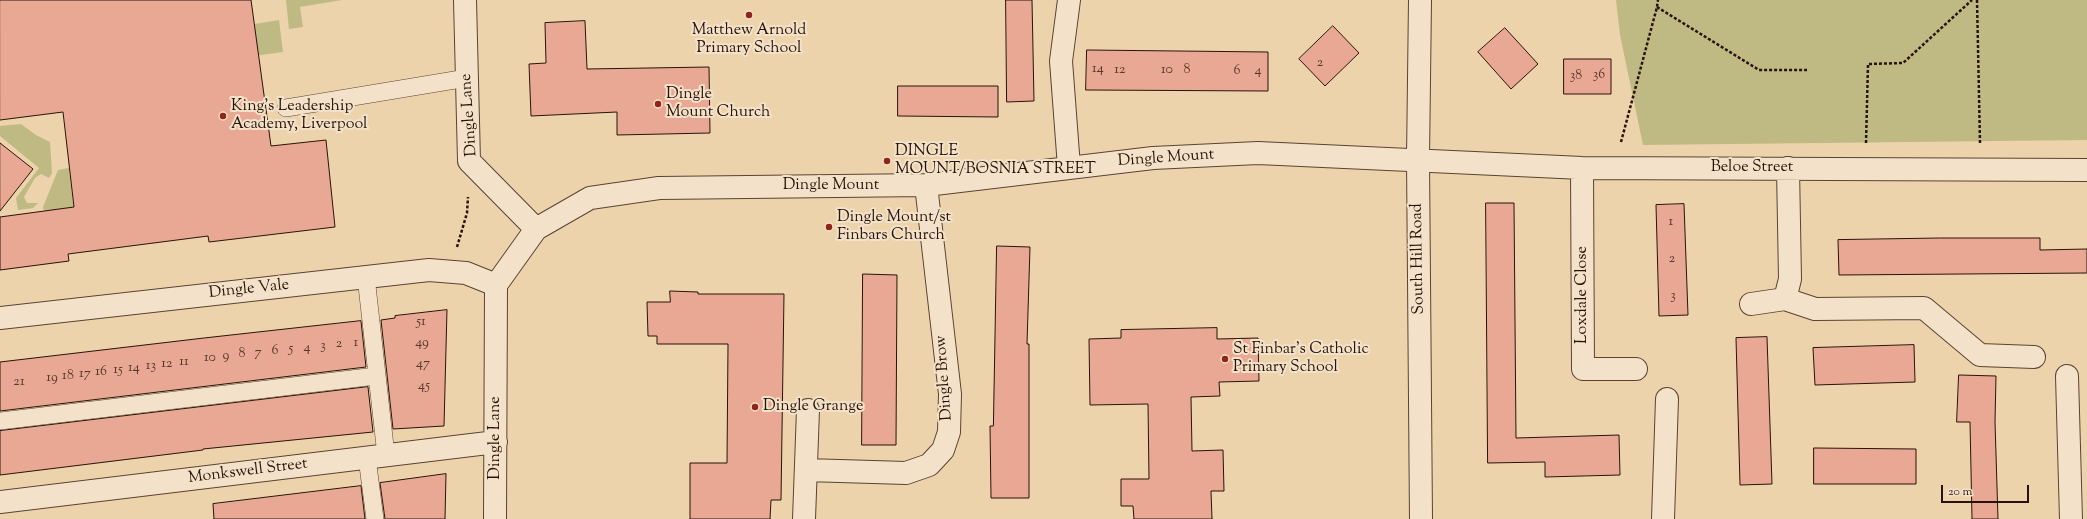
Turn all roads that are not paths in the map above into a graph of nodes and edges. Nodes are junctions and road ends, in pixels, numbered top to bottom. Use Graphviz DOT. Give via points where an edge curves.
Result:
graph roads {
  1 [pos="465,0"];
  2 [pos="1069,0"];
  3 [pos="1420,0"];
  4 [pos="467,78"];
  5 [pos="286,108"];
  6 [pos="1418,159"];
  7 [pos="1069,167"];
  8 [pos="1582,168"];
  9 [pos="1788,168"];
  10 [pos="2087,170"];
  11 [pos="926,185"];
  12 [pos="536,229"];
  13 [pos="366,277"];
  14 [pos="496,284"];
  15 [pos="1786,299"];
  16 [pos="1751,304"];
  17 [pos="0,318"];
  18 [pos="2034,357"];
  19 [pos="1636,369"];
  20 [pos="376,376"];
  21 [pos="2067,376"];
  22 [pos="1667,399"];
  23 [pos="808,410"];
  24 [pos="0,420"];
  25 [pos="496,442"];
  26 [pos="376,456"];
  27 [pos="806,470"];
  28 [pos="0,502"];
  29 [pos="375,519"];
  30 [pos="496,519"];
  31 [pos="804,519"];
  32 [pos="1421,519"];
  33 [pos="1663,519"];
  34 [pos="2071,519"];
  1 -- 4 [label="street, Dingle Lane"];
  2 -- 7 [label="street" via="1061,61"];
  3 -- 6 [label="street, South Hill Road"];
  4 -- 5 [label="lane"];
  4 -- 12 [label="street, Dingle Lane" via="469,161"];
  6 -- 7 [label="street, Dingle Mount" via="1258,153 1153,158"];
  6 -- 8 [label="street, Beloe Street"];
  6 -- 32 [label="street, South Hill Road"];
  7 -- 11 [label="street, Dingle Mount"];
  8 -- 9 [label="street, Beloe Street"];
  8 -- 19 [label="street, Loxdale Close" via="1583,369"];
  9 -- 10 [label="street, Beloe Street"];
  9 -- 15 [label="street" via="1790,279"];
  11 -- 12 [label="street, Dingle Mount" via="659,188 590,198"];
  11 -- 27 [label="street, Dingle Brow" via="950,394 949,432 943,450 929,465 906,473"];
  12 -- 14 [label="street, Dingle Mount"];
  13 -- 14 [label="street, Dingle Vale" via="429,270 466,273"];
  13 -- 17 [label="street, Dingle Vale"];
  13 -- 20 [label="lane"];
  14 -- 25 [label="street, Dingle Lane"];
  15 -- 16 [label="street"];
  15 -- 18 [label="street" via="1816,309 1924,308 1980,355"];
  20 -- 24 [label="lane"];
  20 -- 26 [label="lane"];
  21 -- 34 [label="street"];
  22 -- 33 [label="street"];
  23 -- 27 [label="street"];
  25 -- 26 [label="street, Monkswell Street"];
  25 -- 30 [label="street, Dingle Lane"];
  26 -- 28 [label="street, Monkswell Street"];
  26 -- 29 [label="lane"];
  27 -- 31 [label="street"];
}
